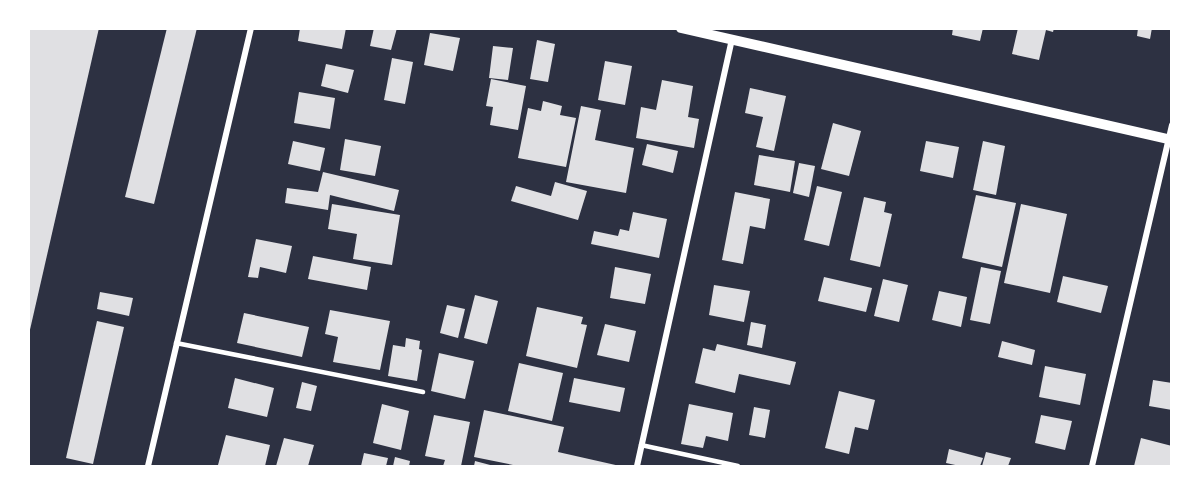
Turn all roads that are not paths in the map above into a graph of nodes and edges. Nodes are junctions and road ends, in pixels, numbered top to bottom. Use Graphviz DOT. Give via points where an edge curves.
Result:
graph roads {
  1 [pos="251,28"];
  2 [pos="688,29"];
  3 [pos="732,39"];
  4 [pos="1172,125"];
  5 [pos="1170,140"];
  6 [pos="176,343"];
  7 [pos="423,392"];
  8 [pos="641,446"];
  9 [pos="148,466"];
  10 [pos="637,466"];
  11 [pos="738,466"];
  12 [pos="1092,466"];
  1 -- 6 [label="street"];
  2 -- 3 [label="street"];
  3 -- 5 [label="street"];
  3 -- 8 [label="street"];
  4 -- 5 [label="street"];
  5 -- 12 [label="street"];
  6 -- 7 [label="lane"];
  6 -- 9 [label="street"];
  8 -- 10 [label="street"];
  8 -- 11 [label="lane"];
}
